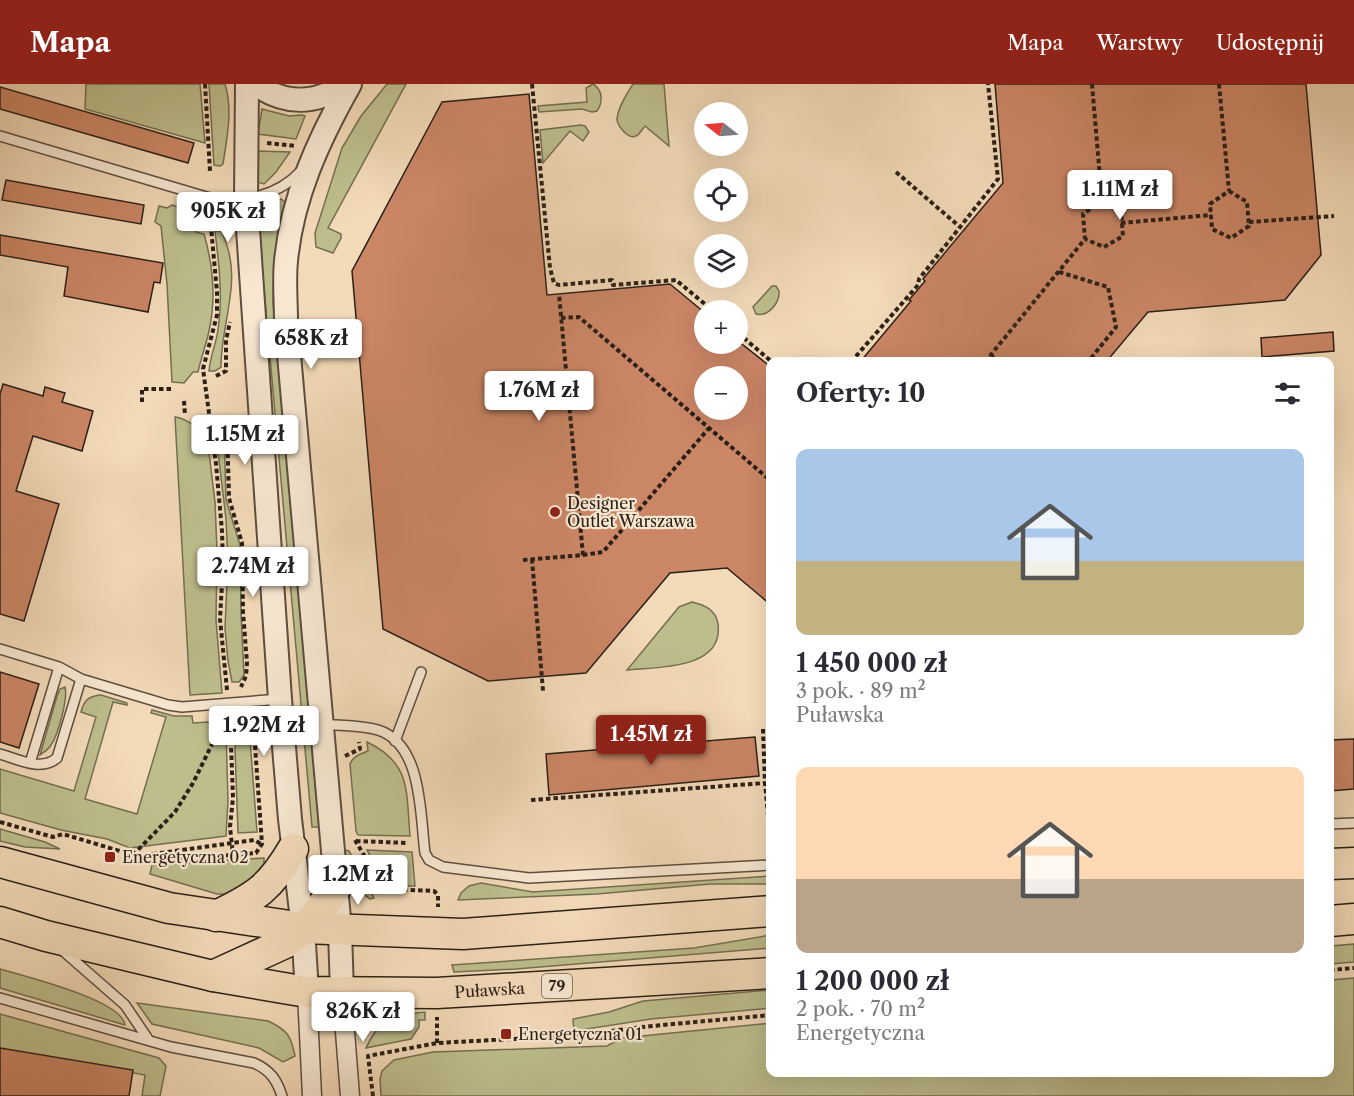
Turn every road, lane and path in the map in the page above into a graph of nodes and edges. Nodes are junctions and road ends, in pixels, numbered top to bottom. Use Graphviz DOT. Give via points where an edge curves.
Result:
graph roads {
  1 [pos="205,84"];
  2 [pos="247,84"];
  3 [pos="255,84"];
  4 [pos="347,84"];
  5 [pos="532,84"];
  6 [pos="988,84"];
  7 [pos="1092,84"];
  8 [pos="1219,84"];
  9 [pos="1,140"];
  10 [pos="245,141"];
  11 [pos="314,155"];
  12 [pos="210,171"];
  13 [pos="896,172"];
  14 [pos="1229,191"];
  15 [pos="246,200"];
  16 [pos="1102,201"];
  17 [pos="1211,215"];
  18 [pos="1334,216"];
  19 [pos="1249,222"];
  20 [pos="1121,223"];
  21 [pos="211,227"];
  22 [pos="960,227"];
  23 [pos="1085,239"];
  24 [pos="1059,272"];
  25 [pos="559,294"];
  26 [pos="700,300"];
  27 [pos="561,318"];
  28 [pos="748,342"];
  29 [pos="991,354"];
  30 [pos="855,357"];
  31 [pos="989,357"];
  32 [pos="993,357"];
  33 [pos="1092,357"];
  34 [pos="766,358"];
  35 [pos="173,389"];
  36 [pos="184,401"];
  37 [pos="142,402"];
  38 [pos="185,415"];
  39 [pos="218,421"];
  40 [pos="709,428"];
  41 [pos="766,478"];
  42 [pos="583,555"];
  43 [pos="532,559"];
  44 [pos="523,560"];
  45 [pos="0,650"];
  46 [pos="59,667"];
  47 [pos="421,672"];
  48 [pos="81,679"];
  49 [pos="241,691"];
  50 [pos="543,691"];
  51 [pos="228,694"];
  52 [pos="280,699"];
  53 [pos="243,712"];
  54 [pos="230,715"];
  55 [pos="322,724"];
  56 [pos="219,728"];
  57 [pos="763,729"];
  58 [pos="395,741"];
  59 [pos="0,754"];
  60 [pos="30,763"];
  61 [pos="765,783"];
  62 [pos="766,794"];
  63 [pos="531,800"];
  64 [pos="0,822"];
  65 [pos="1354,823"];
  66 [pos="1334,824"];
  67 [pos="350,832"];
  68 [pos="356,841"];
  69 [pos="231,844"];
  70 [pos="262,844"];
  71 [pos="424,844"];
  72 [pos="293,849"];
  73 [pos="133,855"];
  74 [pos="233,855"];
  75 [pos="147,859"];
  76 [pos="0,862"];
  77 [pos="1354,862"];
  78 [pos="1334,864"];
  79 [pos="766,865"];
  80 [pos="336,887"];
  81 [pos="438,902"];
  82 [pos="766,910"];
  83 [pos="216,916"];
  84 [pos="1354,919"];
  85 [pos="1334,921"];
  86 [pos="0,922"];
  87 [pos="303,928"];
  88 [pos="340,930"];
  89 [pos="45,936"];
  90 [pos="1354,969"];
  91 [pos="1334,970"];
  92 [pos="766,973"];
  93 [pos="213,976"];
  94 [pos="308,992"];
  95 [pos="342,993"];
  96 [pos="0,998"];
  97 [pos="437,1011"];
  98 [pos="766,1016"];
  99 [pos="148,1039"];
  100 [pos="437,1043"];
  101 [pos="282,1096"];
  102 [pos="312,1096"];
  103 [pos="350,1096"];
  104 [pos="373,1096"];
  1 -- 12 [label="path"];
  2 -- 10 [label="street"];
  3 -- 4 [label="street" via="269,94 301,101 317,99"];
  4 -- 11 [label="street"];
  5 -- 26 [label="path" via="554,283 612,280 613,285 676,280"];
  6 -- 22 [label="path" via="998,179"];
  7 -- 16 [label="path"];
  8 -- 14 [label="path"];
  9 -- 15 [label="lane" via="210,198"];
  10 -- 11 [label="path" via="292,145"];
  10 -- 15 [label="street"];
  11 -- 15 [label="lane" via="284,186"];
  11 -- 55 [label="street" via="290,233 285,299"];
  13 -- 22 [label="path"];
  14 -- 17 [label="path" via="1210,204"];
  14 -- 19 [label="path" via="1247,202"];
  15 -- 52 [label="street"];
  16 -- 20 [label="path" via="1121,212"];
  16 -- 23 [label="path" via="1083,214"];
  17 -- 19 [label="path" via="1212,229 1231,238 1250,226"];
  17 -- 20 [label="path"];
  18 -- 19 [label="path"];
  20 -- 23 [label="path" via="1123,236 1104,248"];
  21 -- 51 [label="path" via="217,315 203,369 222,531 220,619"];
  22 -- 30 [label="path" via="918,285"];
  23 -- 24 [label="path"];
  24 -- 29 [label="path"];
  24 -- 33 [label="path" via="1108,287 1116,327"];
  25 -- 27 [label="path"];
  27 -- 40 [label="path" via="579,317"];
  27 -- 42 [label="path"];
  28 -- 34 [label="path"];
  29 -- 31 [label="path"];
  29 -- 32 [label="path"];
  35 -- 37 [label="path" via="142,389"];
  36 -- 38 [label="path"];
  39 -- 49 [label="path" via="227,427 229,498 242,543 247,663"];
  40 -- 41 [label="path"];
  40 -- 42 [label="path" via="603,552"];
  42 -- 43 [label="path"];
  43 -- 44 [label="path"];
  43 -- 50 [label="path"];
  45 -- 46 [label="lane"];
  46 -- 48 [label="lane"];
  46 -- 60 [label="lane"];
  47 -- 58 [label="lane"];
  48 -- 52 [label="lane" via="182,707"];
  48 -- 60 [label="lane" via="57,758 51,763"];
  52 -- 72 [label="street"];
  53 -- 70 [label="path" via="244,727 252,731 255,746"];
  54 -- 69 [label="path"];
  55 -- 58 [label="lane" via="381,731"];
  55 -- 80 [label="street"];
  56 -- 73 [label="path" via="175,812"];
  57 -- 61 [label="path"];
  58 -- 71 [label="lane" via="415,771"];
  59 -- 60 [label="lane"];
  61 -- 62 [label="path"];
  61 -- 63 [label="path"];
  64 -- 73 [label="path" via="47,836 63,834"];
  65 -- 66 [label="lane"];
  67 -- 68 [label="path"];
  68 -- 71 [label="path"];
  68 -- 81 [label="path" via="382,886 390,890 434,891"];
  69 -- 70 [label="path" via="254,840"];
  69 -- 74 [label="path"];
  69 -- 75 [label="path" via="153,854"];
  70 -- 74 [label="path" via="256,853"];
  71 -- 79 [label="lane" via="429,860 442,867 529,878"];
  72 -- 83 [label="main road" via="263,890"];
  72 -- 87 [label="street"];
  73 -- 75 [label="path"];
  74 -- 75 [label="path"];
  76 -- 83 [label="main road" via="168,908"];
  77 -- 78 [label="main road"];
  80 -- 87 [label="main road"];
  80 -- 88 [label="street"];
  82 -- 88 [label="main road" via="463,934"];
  83 -- 87 [label="main road"];
  84 -- 85 [label="main road"];
  86 -- 89 [label="main road, Puławska / 79"];
  87 -- 88 [label="main road"];
  87 -- 93 [label="main road" via="287,942"];
  87 -- 94 [label="street"];
  88 -- 95 [label="street"];
  89 -- 93 [label="main road, Puławska / 79"];
  89 -- 99 [label="lane" via="125,1005"];
  90 -- 91 [label="path"];
  92 -- 95 [label="main road, Puławska / 79" via="437,993"];
  93 -- 94 [label="main road, Puławska / 79"];
  94 -- 95 [label="main road, Puławska / 79"];
  94 -- 102 [label="street"];
  95 -- 103 [label="street"];
  96 -- 99 [label="lane"];
  97 -- 100 [label="path"];
  98 -- 100 [label="path" via="569,1036"];
  99 -- 101 [label="lane" via="254,1063 273,1076"];
  100 -- 104 [label="path" via="368,1056"];
}
